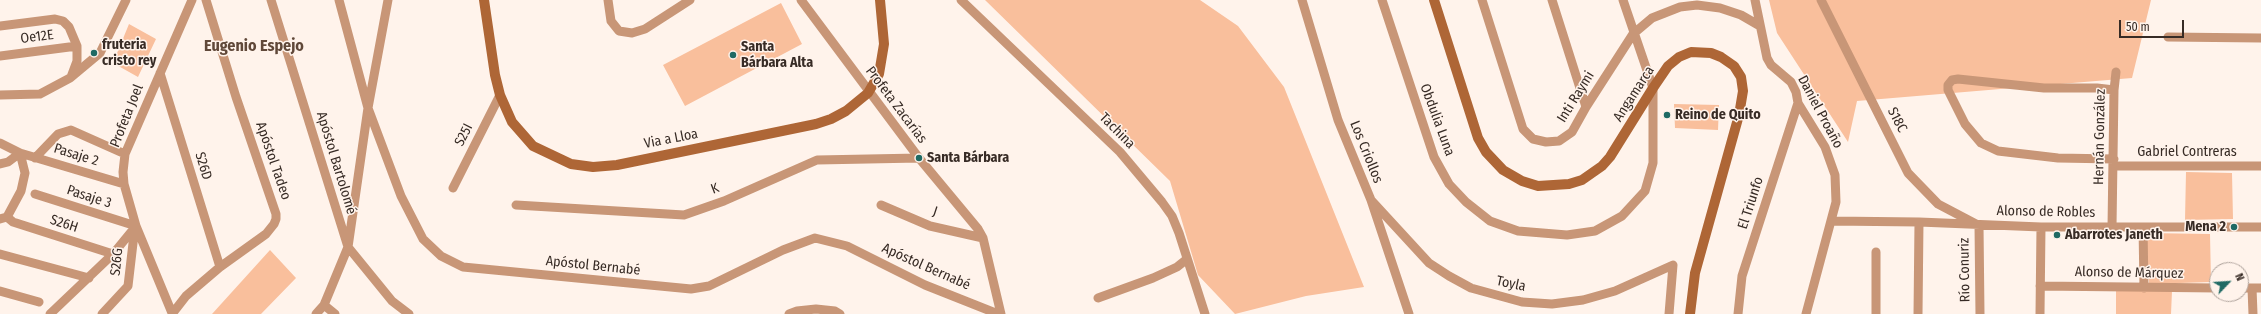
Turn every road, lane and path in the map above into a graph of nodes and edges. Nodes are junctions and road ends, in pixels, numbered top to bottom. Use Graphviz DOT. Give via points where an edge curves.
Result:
graph roads {
  1 [pos="126,0"];
  2 [pos="192,0"];
  3 [pos="206,0"];
  4 [pos="271,0"];
  5 [pos="339,0"];
  6 [pos="388,0"];
  7 [pos="484,0"];
  8 [pos="608,0"];
  9 [pos="690,0"];
  10 [pos="801,0"];
  11 [pos="880,0"];
  12 [pos="961,0"];
  13 [pos="1302,0"];
  14 [pos="1382,0"];
  15 [pos="1434,0"];
  16 [pos="1482,0"];
  17 [pos="1552,0"];
  18 [pos="1622,0"];
  19 [pos="1755,0"];
  20 [pos="1821,0"];
  21 [pos="1696,2"];
  22 [pos="0,26"];
  23 [pos="1760,26"];
  24 [pos="1633,34"];
  25 [pos="2168,37"];
  26 [pos="2261,38"];
  27 [pos="77,46"];
  28 [pos="0,56"];
  29 [pos="2116,72"];
  30 [pos="160,73"];
  31 [pos="70,78"];
  32 [pos="1653,88"];
  33 [pos="2114,90"];
  34 [pos="868,93"];
  35 [pos="0,95"];
  36 [pos="500,95"];
  37 [pos="1798,103"];
  38 [pos="1586,107"];
  39 [pos="368,108"];
  40 [pos="0,143"];
  41 [pos="20,153"];
  42 [pos="125,154"];
  43 [pos="35,158"];
  44 [pos="919,158"];
  45 [pos="2114,163"];
  46 [pos="0,164"];
  47 [pos="2261,166"];
  48 [pos="124,184"];
  49 [pos="453,188"];
  50 [pos="35,194"];
  51 [pos="1371,200"];
  52 [pos="516,205"];
  53 [pos="881,205"];
  54 [pos="4,218"];
  55 [pos="1832,221"];
  56 [pos="1919,222"];
  57 [pos="1979,225"];
  58 [pos="136,226"];
  59 [pos="2041,227"];
  60 [pos="2112,227"];
  61 [pos="2143,227"];
  62 [pos="2261,227"];
  63 [pos="983,238"];
  64 [pos="348,247"];
  65 [pos="1876,252"];
  66 [pos="0,254"];
  67 [pos="113,254"];
  68 [pos="1187,259"];
  69 [pos="220,267"];
  70 [pos="89,278"];
  71 [pos="2040,286"];
  72 [pos="2144,288"];
  73 [pos="2209,288"];
  74 [pos="2257,288"];
  75 [pos="0,290"];
  76 [pos="1098,298"];
  77 [pos="39,302"];
  78 [pos="324,304"];
  79 [pos="50,314"];
  80 [pos="102,314"];
  81 [pos="172,314"];
  82 [pos="316,314"];
  83 [pos="335,314"];
  84 [pos="409,314"];
  85 [pos="789,314"];
  86 [pos="840,314"];
  87 [pos="998,314"];
  88 [pos="1002,314"];
  89 [pos="1205,314"];
  90 [pos="1409,314"];
  91 [pos="1669,314"];
  92 [pos="1690,314"];
  93 [pos="1738,314"];
  94 [pos="1806,314"];
  95 [pos="1876,314"];
  96 [pos="1918,314"];
  97 [pos="1980,314"];
  98 [pos="2040,314"];
  99 [pos="2253,314"];
  1 -- 31 [label="street" via="100,53"];
  2 -- 30 [label="street, Profeta Joel"];
  3 -- 69 [label="street, Apóstol Tadeo" via="276,214 271,229"];
  4 -- 64 [label="street, Apóstol Bartolomé"];
  5 -- 39 [label="street, Apóstol Bernabé"];
  6 -- 39 [label="street"];
  7 -- 36 [label="street, Via a Lloa"];
  8 -- 9 [label="street" via="611,21 619,31 632,33 645,29"];
  10 -- 34 [label="street, Profeta Zacarías"];
  11 -- 34 [label="street, Via a Lloa" via="884,34 883,55 879,74"];
  12 -- 68 [label="street, Tachina" via="1120,152 1172,216"];
  13 -- 51 [label="street, Los Criollos" via="1338,120"];
  14 -- 32 [label="street, Obdulia Luna" via="1434,157 1449,184 1490,221 1518,232 1567,235 1595,231 1622,216 1645,191 1653,163"];
  15 -- 32 [label="street, Angamarca" via="1478,138 1493,161 1522,181 1553,187 1569,184 1594,173 1610,157"];
  16 -- 38 [label="street, Inti Raymi" via="1523,129 1533,139 1559,141 1572,132"];
  17 -- 38 [label="street"];
  18 -- 24 [label="street"];
  19 -- 23 [label="street, Daniel Proaño"];
  20 -- 57 [label="street, S18C" via="1908,173 1938,204"];
  21 -- 23 [label="street, Inti Raymi" via="1741,15"];
  21 -- 24 [label="street, Inti Raymi" via="1652,18"];
  22 -- 27 [label="street" via="55,19 63,21 69,27"];
  23 -- 37 [label="street, Daniel Proaño" via="1767,58 1771,65 1791,82"];
  24 -- 32 [label="street"];
  24 -- 38 [label="street, Inti Raymi"];
  25 -- 26 [label="street"];
  27 -- 28 [label="street, Oe12E"];
  27 -- 31 [label="street" via="77,61"];
  29 -- 33 [label="street, Hernán González"];
  30 -- 42 [label="street, Profeta Joel"];
  30 -- 69 [label="street, S26D"];
  31 -- 35 [label="street" via="40,94"];
  32 -- 92 [label="street, Angamarca" via="1676,59 1685,54 1699,52 1721,56 1738,71 1743,84 1739,115 1695,273"];
  33 -- 45 [label="street, Hernán González"];
  33 -- 45 [label="street, Gabriel Contreras" via="2044,88 1958,79 1952,80 1948,85 1965,124 1981,143 1998,152"];
  34 -- 36 [label="street, Via a Lloa" via="846,111 816,124 617,165 593,167 571,164 533,146 512,122"];
  34 -- 44 [label="street, Profeta Zacarías"];
  36 -- 49 [label="street, S25I"];
  37 -- 55 [label="street, Daniel Proaño" via="1825,147 1834,175 1836,202"];
  37 -- 93 [label="street, El Triunfo" via="1742,276"];
  39 -- 64 [label="street"];
  39 -- 87 [label="street, Apóstol Bernabé" via="401,196 423,239 441,256 463,267 691,289 709,286 783,250 816,238 847,246 925,285"];
  40 -- 41 [label="street, Pasaje 2"];
  41 -- 43 [label="street, Pasaje 2"];
  41 -- 46 [label="street" via="8,162"];
  41 -- 54 [label="street" via="25,173 24,181 15,205"];
  42 -- 43 [label="street" via="71,130 58,134"];
  42 -- 48 [label="street, Profeta Joel"];
  43 -- 48 [label="street, Pasaje 2"];
  44 -- 52 [label="street, K" via="816,160 724,201 684,215"];
  44 -- 63 [label="street, Profeta Zacarías"];
  45 -- 47 [label="street, Gabriel Contreras"];
  45 -- 60 [label="street, Hernán González"];
  48 -- 58 [label="street, Profeta Joel"];
  50 -- 58 [label="street, Pasaje 3"];
  51 -- 90 [label="street, Los Criollos"];
  51 -- 91 [label="street, Toyla" via="1430,262 1449,276 1470,288 1522,302 1552,304 1583,300 1615,291 1673,264"];
  53 -- 63 [label="street, J" via="930,226"];
  54 -- 67 [label="street, S26H"];
  55 -- 56 [label="street, Alonso de Robles"];
  55 -- 94 [label="street, Daniel Proaño"];
  56 -- 57 [label="street, Alonso de Robles"];
  56 -- 96 [label="street"];
  57 -- 59 [label="street, Alonso de Robles"];
  57 -- 97 [label="street, Río Conuriz"];
  58 -- 67 [label="street"];
  58 -- 80 [label="street, S26G" via="128,286"];
  58 -- 81 [label="street, Profeta Joel"];
  59 -- 60 [label="street, Alonso de Robles"];
  59 -- 71 [label="street"];
  60 -- 61 [label="street, Alonso de Robles"];
  61 -- 62 [label="street, Alonso de Robles"];
  61 -- 72 [label="street"];
  63 -- 88 [label="street, Profeta Zacarías"];
  64 -- 78 [label="street"];
  64 -- 84 [label="street, Apóstol Bartolomé" via="392,301"];
  65 -- 95 [label="street"];
  66 -- 70 [label="street"];
  67 -- 70 [label="street"];
  68 -- 76 [label="street" via="1177,267 1153,278"];
  68 -- 89 [label="street, Tachina"];
  69 -- 81 [label="street, Apóstol Tadeo" via="186,296"];
  70 -- 79 [label="street"];
  71 -- 72 [label="street, Alonso de Márquez"];
  71 -- 98 [label="street"];
  72 -- 73 [label="street, Alonso de Márquez"];
  74 -- 99 [label="street"];
  75 -- 77 [label="street"];
  78 -- 82 [label="street"];
  78 -- 83 [label="street"];
  85 -- 86 [label="street" via="816,309"];
}
